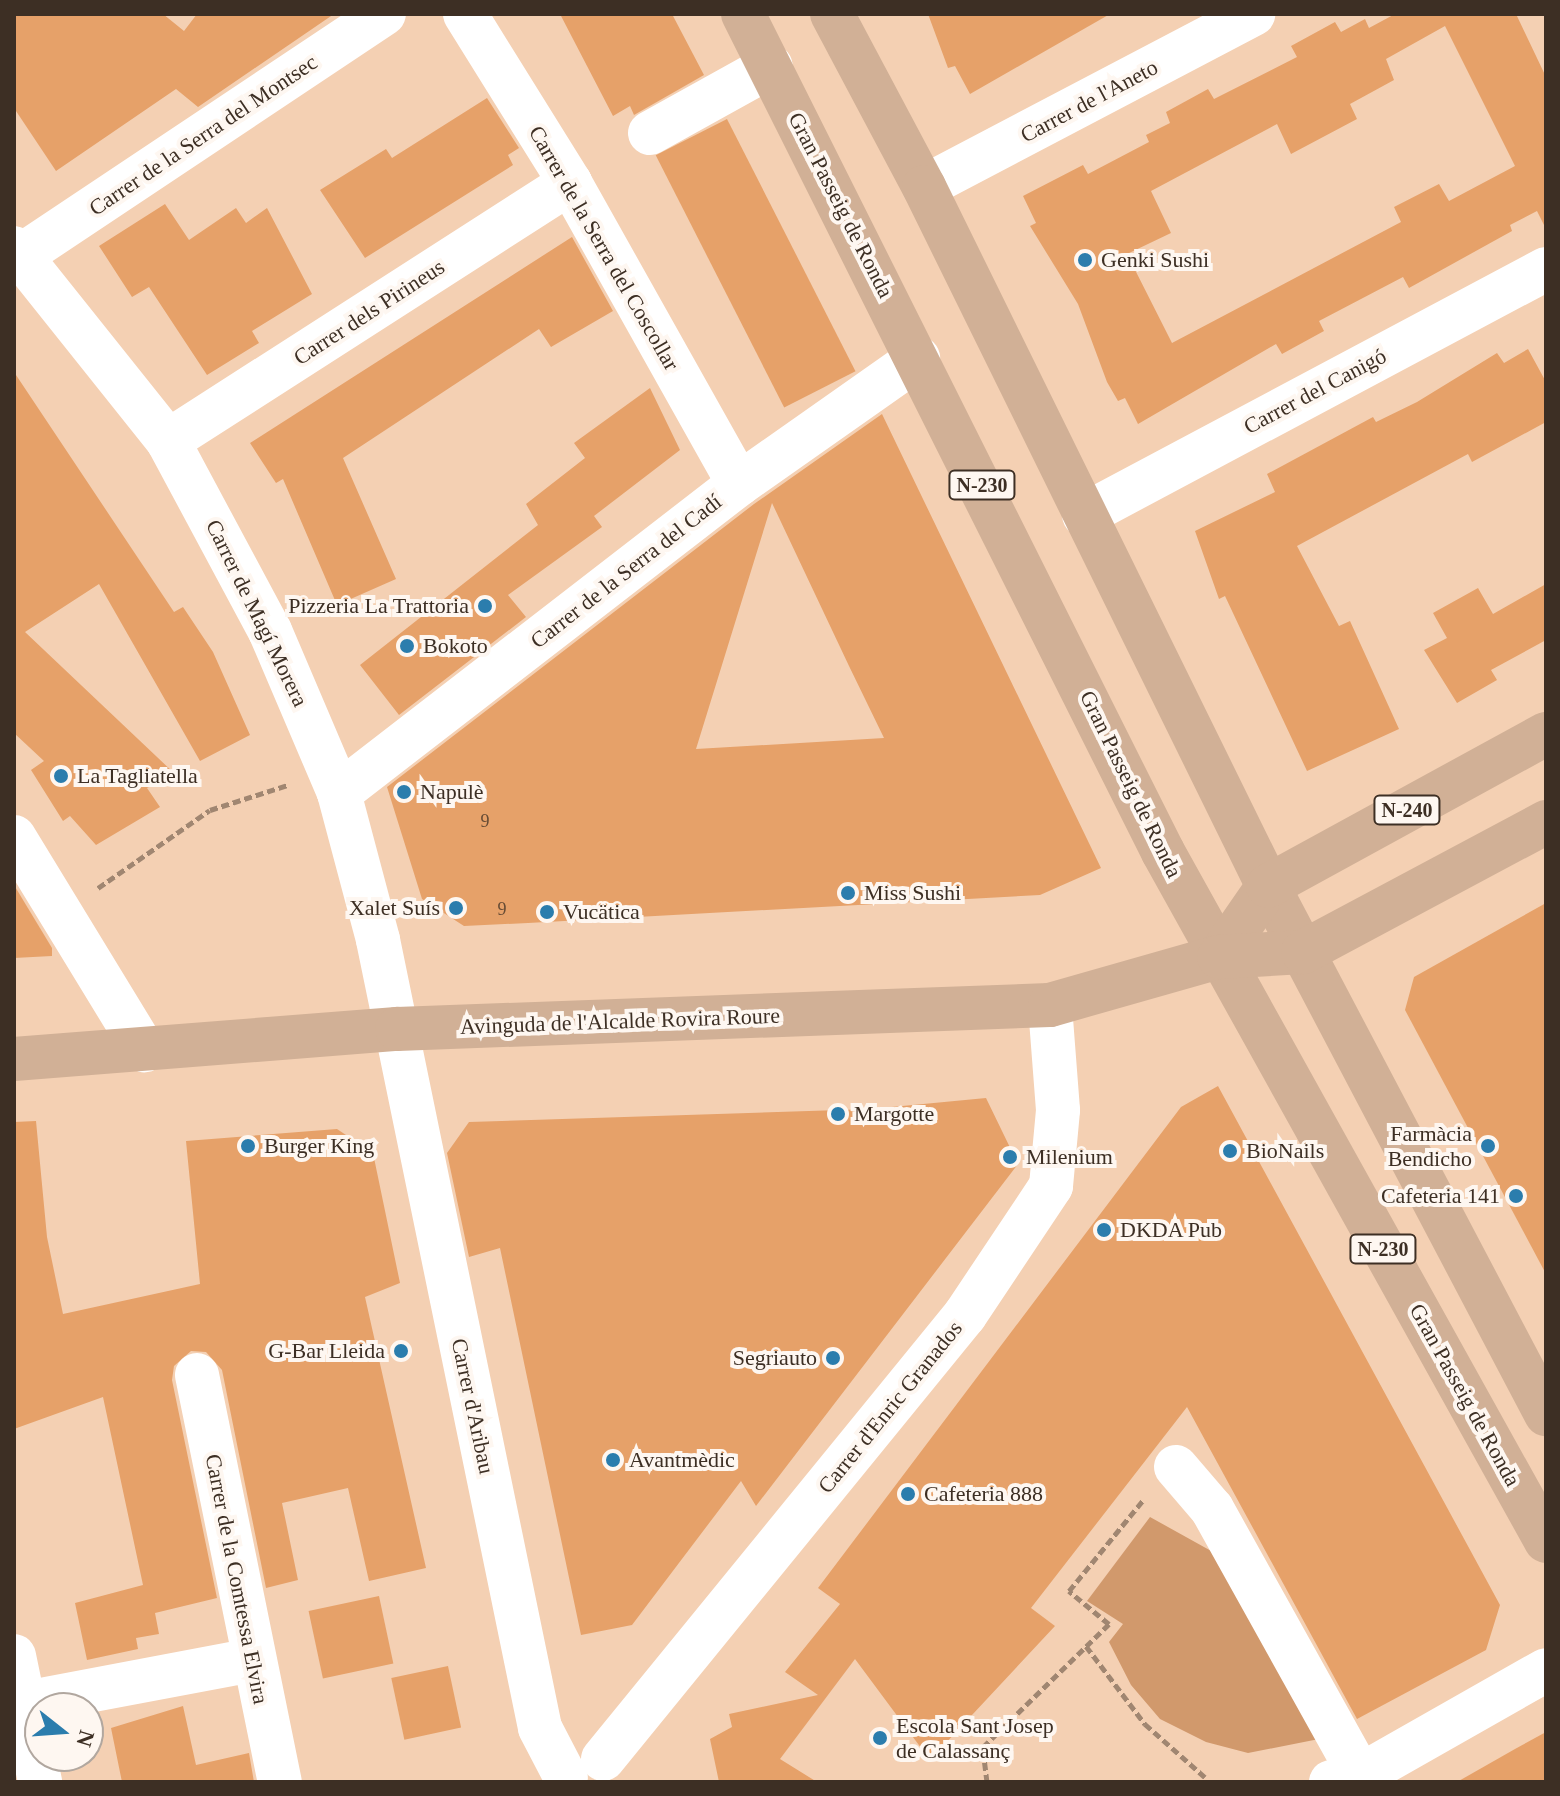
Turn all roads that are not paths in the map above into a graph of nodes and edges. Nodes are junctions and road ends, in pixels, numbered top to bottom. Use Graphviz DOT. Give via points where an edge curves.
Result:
graph roads {
  1 [pos="384,14"];
  2 [pos="465,14"];
  3 [pos="743,14"];
  4 [pos="832,14"];
  5 [pos="1253,14"];
  6 [pos="771,66"];
  7 [pos="650,133"];
  8 [pos="570,183"];
  9 [pos="924,187"];
  10 [pos="18,252"];
  11 [pos="1546,269"];
  12 [pos="918,358"];
  13 [pos="168,441"];
  14 [pos="739,484"];
  15 [pos="1084,515"];
  16 [pos="1546,734"];
  17 [pos="333,778"];
  18 [pos="1546,822"];
  19 [pos="14,837"];
  20 [pos="1268,886"];
  21 [pos="1303,952"];
  22 [pos="1219,957"];
  23 [pos="1050,1005"];
  24 [pos="397,1029"];
  25 [pos="144,1050"];
  26 [pos="14,1059"];
  27 [pos="197,1375"];
  28 [pos="1542,1396"];
  29 [pos="1162,1481"];
  30 [pos="1546,1541"];
  31 [pos="14,1656"];
  32 [pos="252,1660"];
  33 [pos="1546,1670"];
  34 [pos="18,1705"];
  35 [pos="591,1775"];
  36 [pos="1353,1779"];
  37 [pos="40,1782"];
  38 [pos="280,1782"];
  1 -- 10 [label="street, Carrer de la Serra del Montsec"];
  2 -- 8 [label="street, Carrer de la Serra del Coscollar"];
  3 -- 6 [label="main road, Gran Passeig de Ronda / N-230"];
  4 -- 9 [label="main road, N-230"];
  5 -- 9 [label="street, Carrer de l'Aneto"];
  6 -- 7 [label="street"];
  6 -- 12 [label="main road, Gran Passeig de Ronda / N-230"];
  8 -- 13 [label="street, Carrer dels Pirineus"];
  8 -- 14 [label="street, Carrer de la Serra del Coscollar"];
  9 -- 15 [label="main road, N-230"];
  10 -- 13 [label="street, Carrer de Magí Morera"];
  11 -- 15 [label="street, Carrer del Canigó"];
  12 -- 14 [label="street, Carrer de la Serra del Cadí"];
  12 -- 22 [label="main road, Gran Passeig de Ronda / N-230"];
  13 -- 17 [label="street, Carrer de Magí Morera" via="270,631"];
  14 -- 17 [label="street, Carrer de la Serra del Cadí"];
  15 -- 20 [label="main road, N-230"];
  16 -- 20 [label="main road, N-240"];
  17 -- 24 [label="street, Carrer de Magí Morera"];
  18 -- 21 [label="main road, Avinguda de l'Alcalde Rovira Roure"];
  19 -- 25 [label="street"];
  20 -- 21 [label="main road, N-230"];
  20 -- 22 [label="main road, N-240"];
  21 -- 22 [label="main road, Avinguda de l'Alcalde Rovira Roure"];
  21 -- 28 [label="main road, N-230"];
  22 -- 23 [label="main road, Avinguda de l'Alcalde Rovira Roure"];
  22 -- 30 [label="main road, Gran Passeig de Ronda / N-230"];
  23 -- 24 [label="main road, Avinguda de l'Alcalde Rovira Roure"];
  23 -- 35 [label="street, Carrer d'Enric Granados" via="1058,1110 1051,1186 965,1315"];
  24 -- 25 [label="main road, Avinguda de l'Alcalde Rovira Roure"];
  24 -- 35 [label="street, Carrer d'Aribau" via="540,1728"];
  25 -- 26 [label="main road, Avinguda de l'Alcalde Rovira Roure"];
  27 -- 32 [label="street, Carrer de la Comtessa Elvira"];
  29 -- 36 [label="street" via="1212,1509"];
  31 -- 34 [label="street"];
  32 -- 34 [label="street"];
  32 -- 38 [label="street, Carrer de la Comtessa Elvira"];
  33 -- 36 [label="street"];
  34 -- 37 [label="street"];
}
